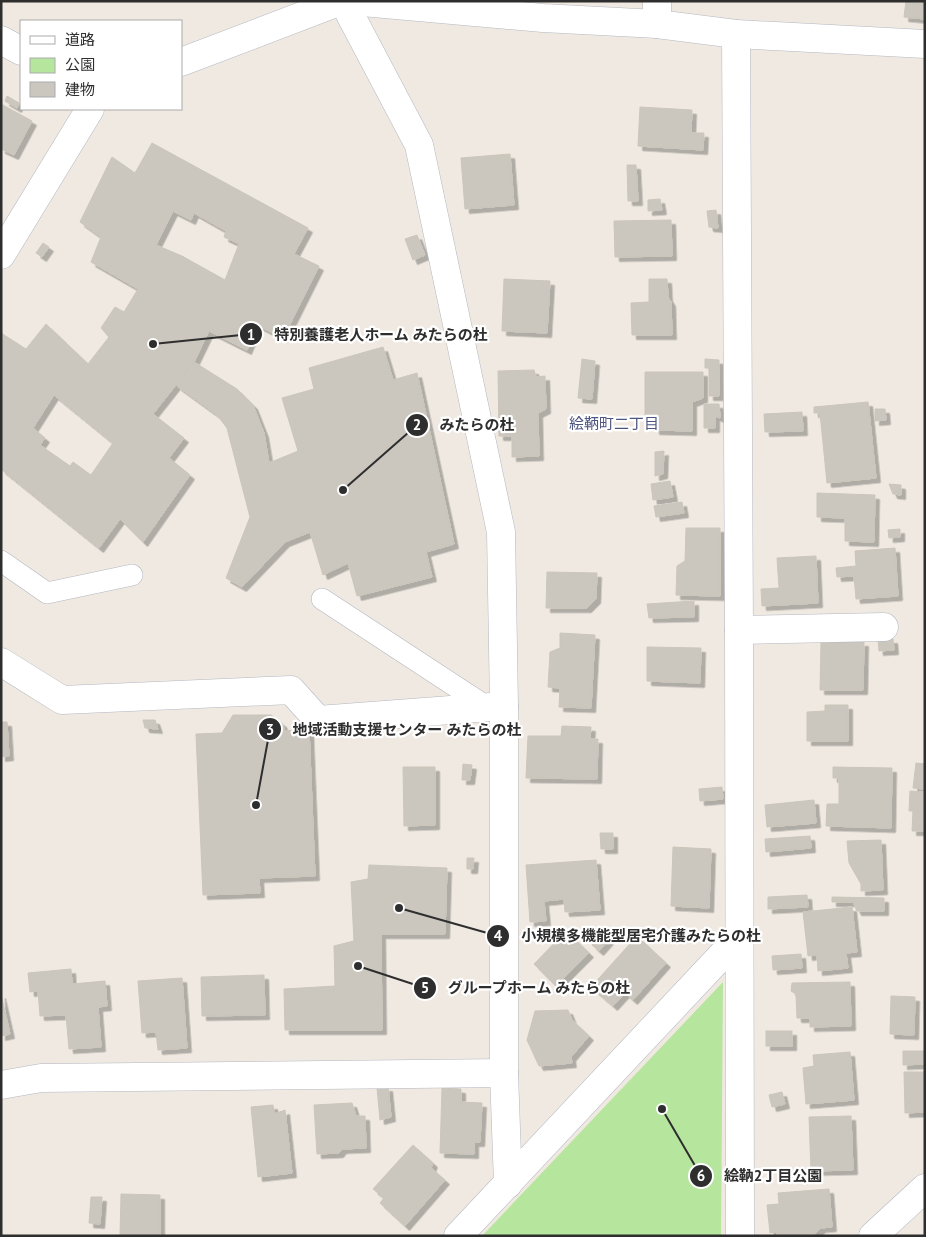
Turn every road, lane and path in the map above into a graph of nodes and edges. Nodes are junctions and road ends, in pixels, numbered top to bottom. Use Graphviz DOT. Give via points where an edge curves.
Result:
graph roads {
  1 [pos="342,1"];
  2 [pos="351,1"];
  3 [pos="657,12"];
  4 [pos="736,34"];
  5 [pos="1,40"];
  6 [pos="925,44"];
  7 [pos="20,50"];
  8 [pos="182,62"];
  9 [pos="89,110"];
  10 [pos="1,255"];
  11 [pos="1,561"];
  12 [pos="132,575"];
  13 [pos="322,599"];
  14 [pos="884,627"];
  15 [pos="739,630"];
  16 [pos="1,662"];
  17 [pos="496,706"];
  18 [pos="739,937"];
  19 [pos="504,1073"];
  20 [pos="1,1086"];
  21 [pos="508,1184"];
  22 [pos="925,1188"];
  23 [pos="458,1236"];
  24 [pos="740,1236"];
  25 [pos="873,1236"];
  1 -- 8 [label="street"];
  1 -- 17 [label="street" via="419,145 501,532"];
  2 -- 3 [label="street" via="543,18"];
  3 -- 4 [label="street"];
  4 -- 6 [label="street"];
  4 -- 15 [label="street"];
  5 -- 7 [label="street"];
  9 -- 10 [label="street"];
  11 -- 12 [label="lane" via="47,593"];
  13 -- 17 [label="lane"];
  14 -- 15 [label="street"];
  15 -- 18 [label="street"];
  16 -- 17 [label="street" via="62,700 291,690 318,720"];
  17 -- 19 [label="street"];
  18 -- 21 [label="street"];
  18 -- 24 [label="street"];
  19 -- 20 [label="street" via="41,1078"];
  19 -- 21 [label="street"];
  21 -- 23 [label="street"];
  22 -- 25 [label="street"];
}
